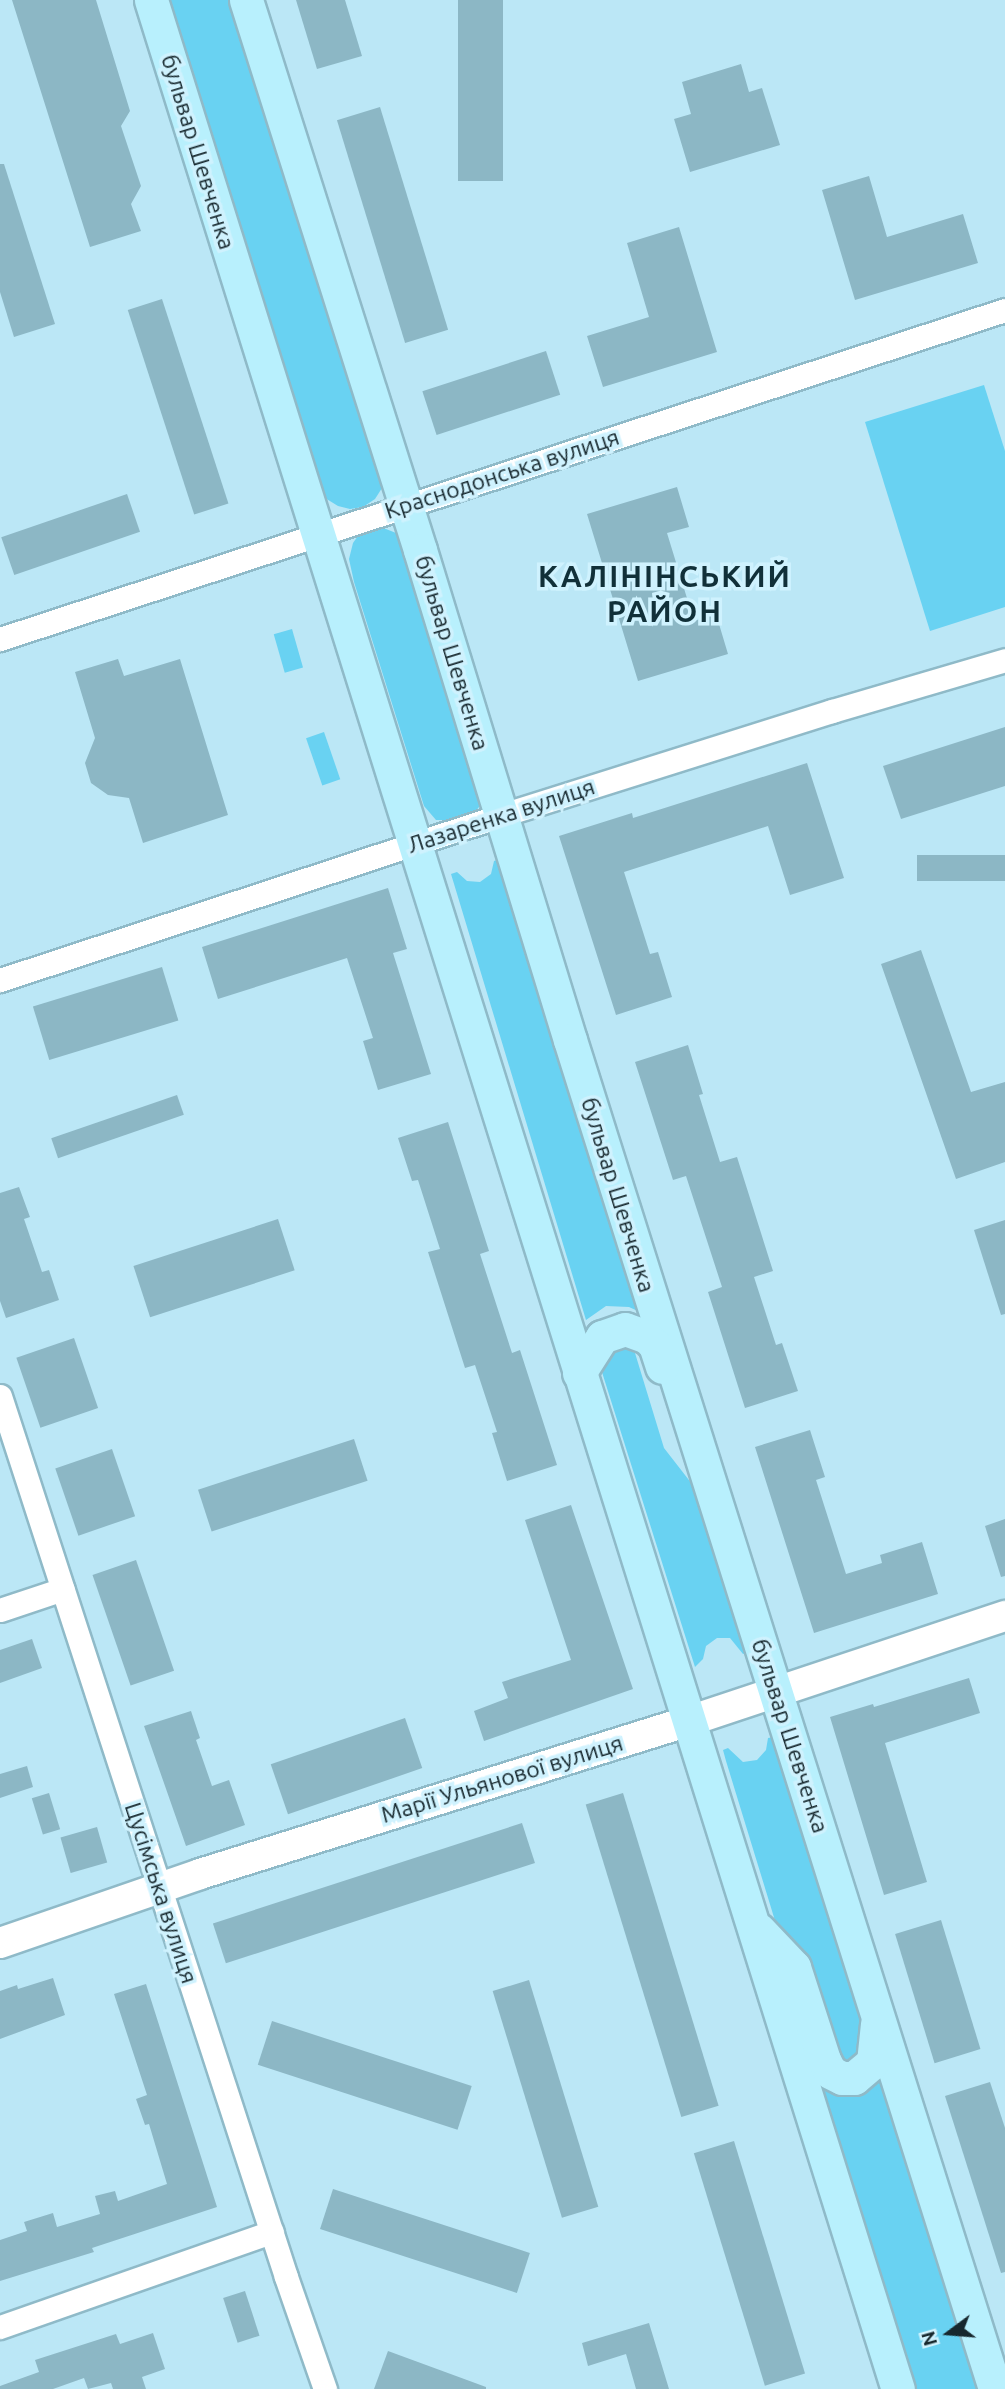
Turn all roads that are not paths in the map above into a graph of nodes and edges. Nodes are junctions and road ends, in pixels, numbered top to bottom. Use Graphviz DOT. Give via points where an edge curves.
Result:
graph roads {
  1 [pos="150,0"];
  2 [pos="246,0"];
  3 [pos="1005,310"];
  4 [pos="406,505"];
  5 [pos="319,534"];
  6 [pos="0,639"];
  7 [pos="1005,660"];
  8 [pos="502,816"];
  9 [pos="415,844"];
  10 [pos="0,980"];
  11 [pos="579,1373"];
  12 [pos="0,1396"];
  13 [pos="698,1448"];
  14 [pos="63,1589"];
  15 [pos="0,1610"];
  16 [pos="1005,1616"];
  17 [pos="776,1693"];
  18 [pos="689,1721"];
  19 [pos="160,1887"];
  20 [pos="753,1923"];
  21 [pos="0,1942"];
  22 [pos="877,2013"];
  23 [pos="272,2232"];
  24 [pos="0,2327"];
  25 [pos="325,2389"];
  26 [pos="898,2389"];
  27 [pos="995,2389"];
  1 -- 5 [label="main road, бульвар Шевченка"];
  2 -- 4 [label="main road, бульвар Шевченка"];
  3 -- 4 [label="street, Краснодонська вулиця"];
  4 -- 5 [label="street, Краснодонська вулиця"];
  4 -- 8 [label="main road, бульвар Шевченка"];
  5 -- 6 [label="street, Краснодонська вулиця"];
  5 -- 9 [label="main road, бульвар Шевченка"];
  7 -- 8 [label="street, Лазаренка вулиця"];
  8 -- 9 [label="street, Лазаренка вулиця"];
  8 -- 13 [label="main road, бульвар Шевченка"];
  9 -- 10 [label="street, Лазаренка вулиця"];
  9 -- 11 [label="main road, бульвар Шевченка"];
  11 -- 13 [label="main road" via="594,1346 612,1331 625,1329 647,1337 655,1345 680,1427"];
  11 -- 18 [label="main road, бульвар Шевченка"];
  12 -- 14 [label="street, Цусімська вулиця"];
  13 -- 17 [label="main road, бульвар Шевченка"];
  14 -- 15 [label="street"];
  14 -- 19 [label="street, Цусімська вулиця"];
  16 -- 17 [label="street, Марії Ульянової вулиця"];
  17 -- 18 [label="street, Марії Ульянової вулиця"];
  17 -- 22 [label="main road, бульвар Шевченка"];
  18 -- 19 [label="street, Марії Ульянової вулиця"];
  18 -- 20 [label="main road, бульвар Шевченка"];
  19 -- 21 [label="street, Марії Ульянової вулиця"];
  19 -- 23 [label="street, Цусімська вулиця"];
  20 -- 22 [label="main road" via="794,1967 831,2072 854,2078 873,2062"];
  20 -- 26 [label="main road, бульвар Шевченка"];
  22 -- 27 [label="main road, бульвар Шевченка"];
  23 -- 24 [label="street"];
  23 -- 25 [label="street, Цусімська вулиця"];
}
